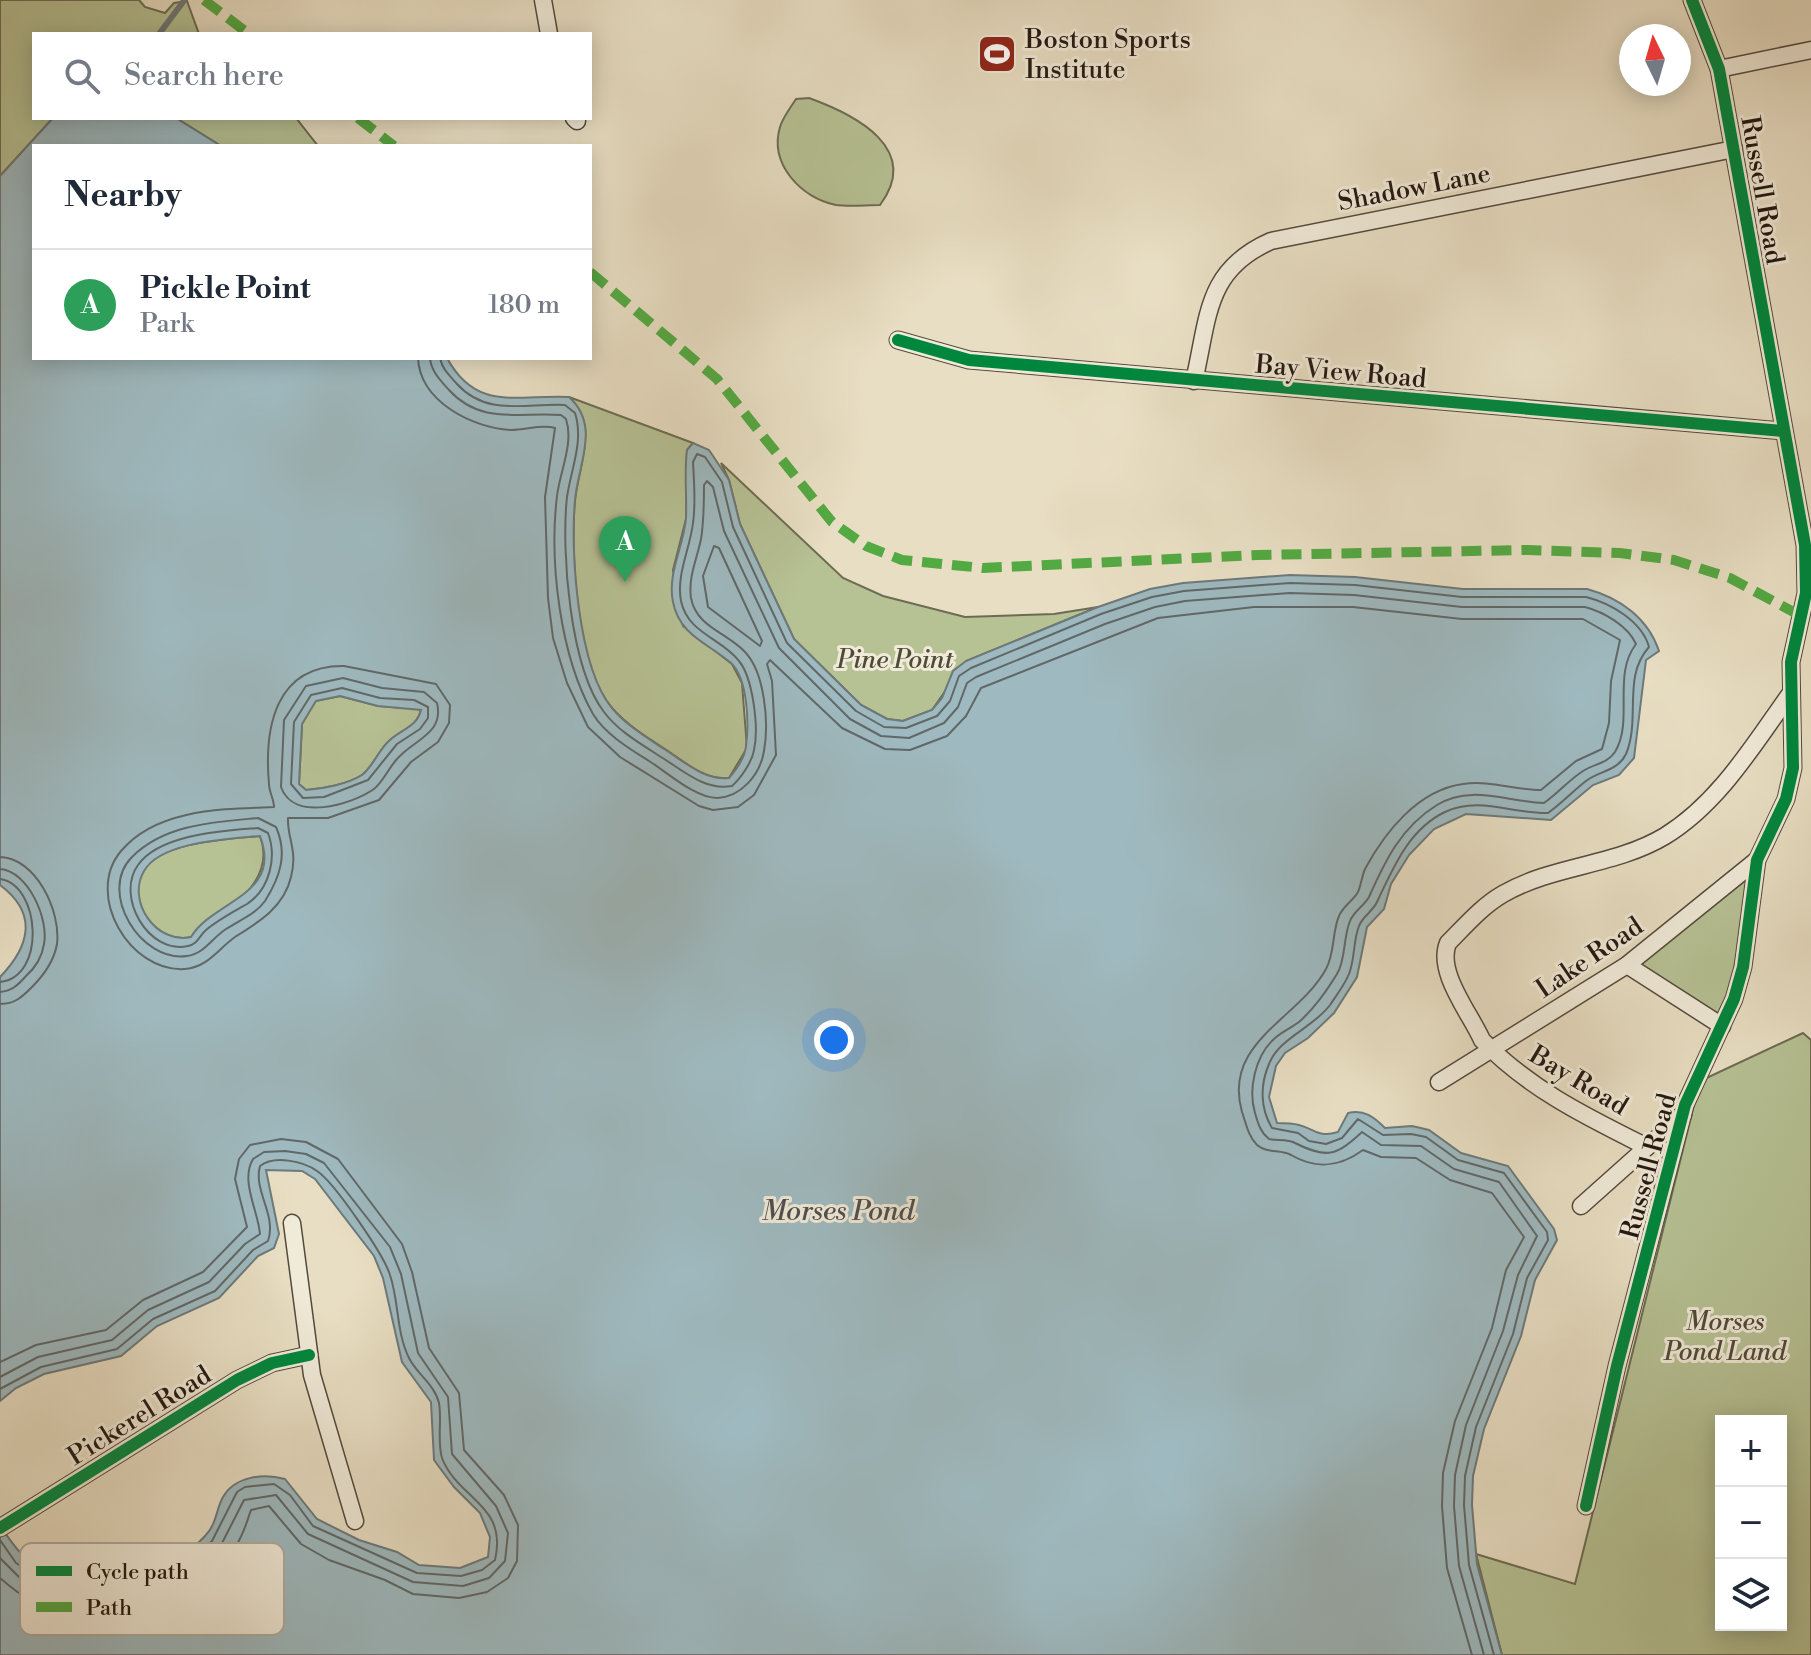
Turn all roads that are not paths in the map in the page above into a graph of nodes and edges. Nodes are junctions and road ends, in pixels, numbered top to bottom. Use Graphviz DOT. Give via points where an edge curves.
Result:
graph roads {
  1 [pos="543,0"];
  2 [pos="1692,0"];
  3 [pos="549,32"];
  4 [pos="1811,50"];
  5 [pos="1719,69"];
  6 [pos="1734,149"];
  7 [pos="898,340"];
  8 [pos="1194,381"];
  9 [pos="1783,431"];
  10 [pos="1806,621"];
  11 [pos="1790,694"];
  12 [pos="1757,860"];
  13 [pos="1627,965"];
  14 [pos="1722,1026"];
  15 [pos="1490,1049"];
  16 [pos="1439,1082"];
  17 [pos="1683,1115"];
  18 [pos="1647,1147"];
  19 [pos="1581,1206"];
  20 [pos="292,1223"];
  21 [pos="309,1355"];
  22 [pos="1586,1506"];
  23 [pos="355,1521"];
  24 [pos="3,1525"];
  1 -- 3 [label="street"];
  2 -- 5 [label="street, Russell Road"];
  4 -- 5 [label="street"];
  5 -- 6 [label="street, Russell Road"];
  6 -- 8 [label="street, Shadow Lane" via="1262,245 1234,263 1218,283"];
  6 -- 9 [label="street, Russell Road"];
  7 -- 8 [label="street, Bay View Road" via="969,360"];
  8 -- 9 [label="street, Bay View Road"];
  9 -- 10 [label="street, Russell Road" via="1807,570"];
  10 -- 11 [label="street, Russell Road" via="1791,662"];
  11 -- 12 [label="street, Russell Road" via="1793,768 1786,799"];
  11 -- 15 [label="street, Bay Road" via="1696,814 1619,857 1504,893 1448,943 1443,954 1448,973"];
  12 -- 13 [label="street, Lake Road"];
  12 -- 14 [label="street, Russell Road" via="1743,967"];
  13 -- 14 [label="street"];
  13 -- 15 [label="street, Lake Road"];
  14 -- 17 [label="street, Russell Road"];
  15 -- 16 [label="street, Lake Road"];
  15 -- 18 [label="street, Bay Road" via="1526,1081"];
  17 -- 18 [label="street"];
  17 -- 22 [label="street, Russell Road"];
  18 -- 19 [label="street"];
  20 -- 21 [label="street"];
  21 -- 23 [label="street"];
  21 -- 24 [label="street, Pickerel Road" via="246,1375"];
}
